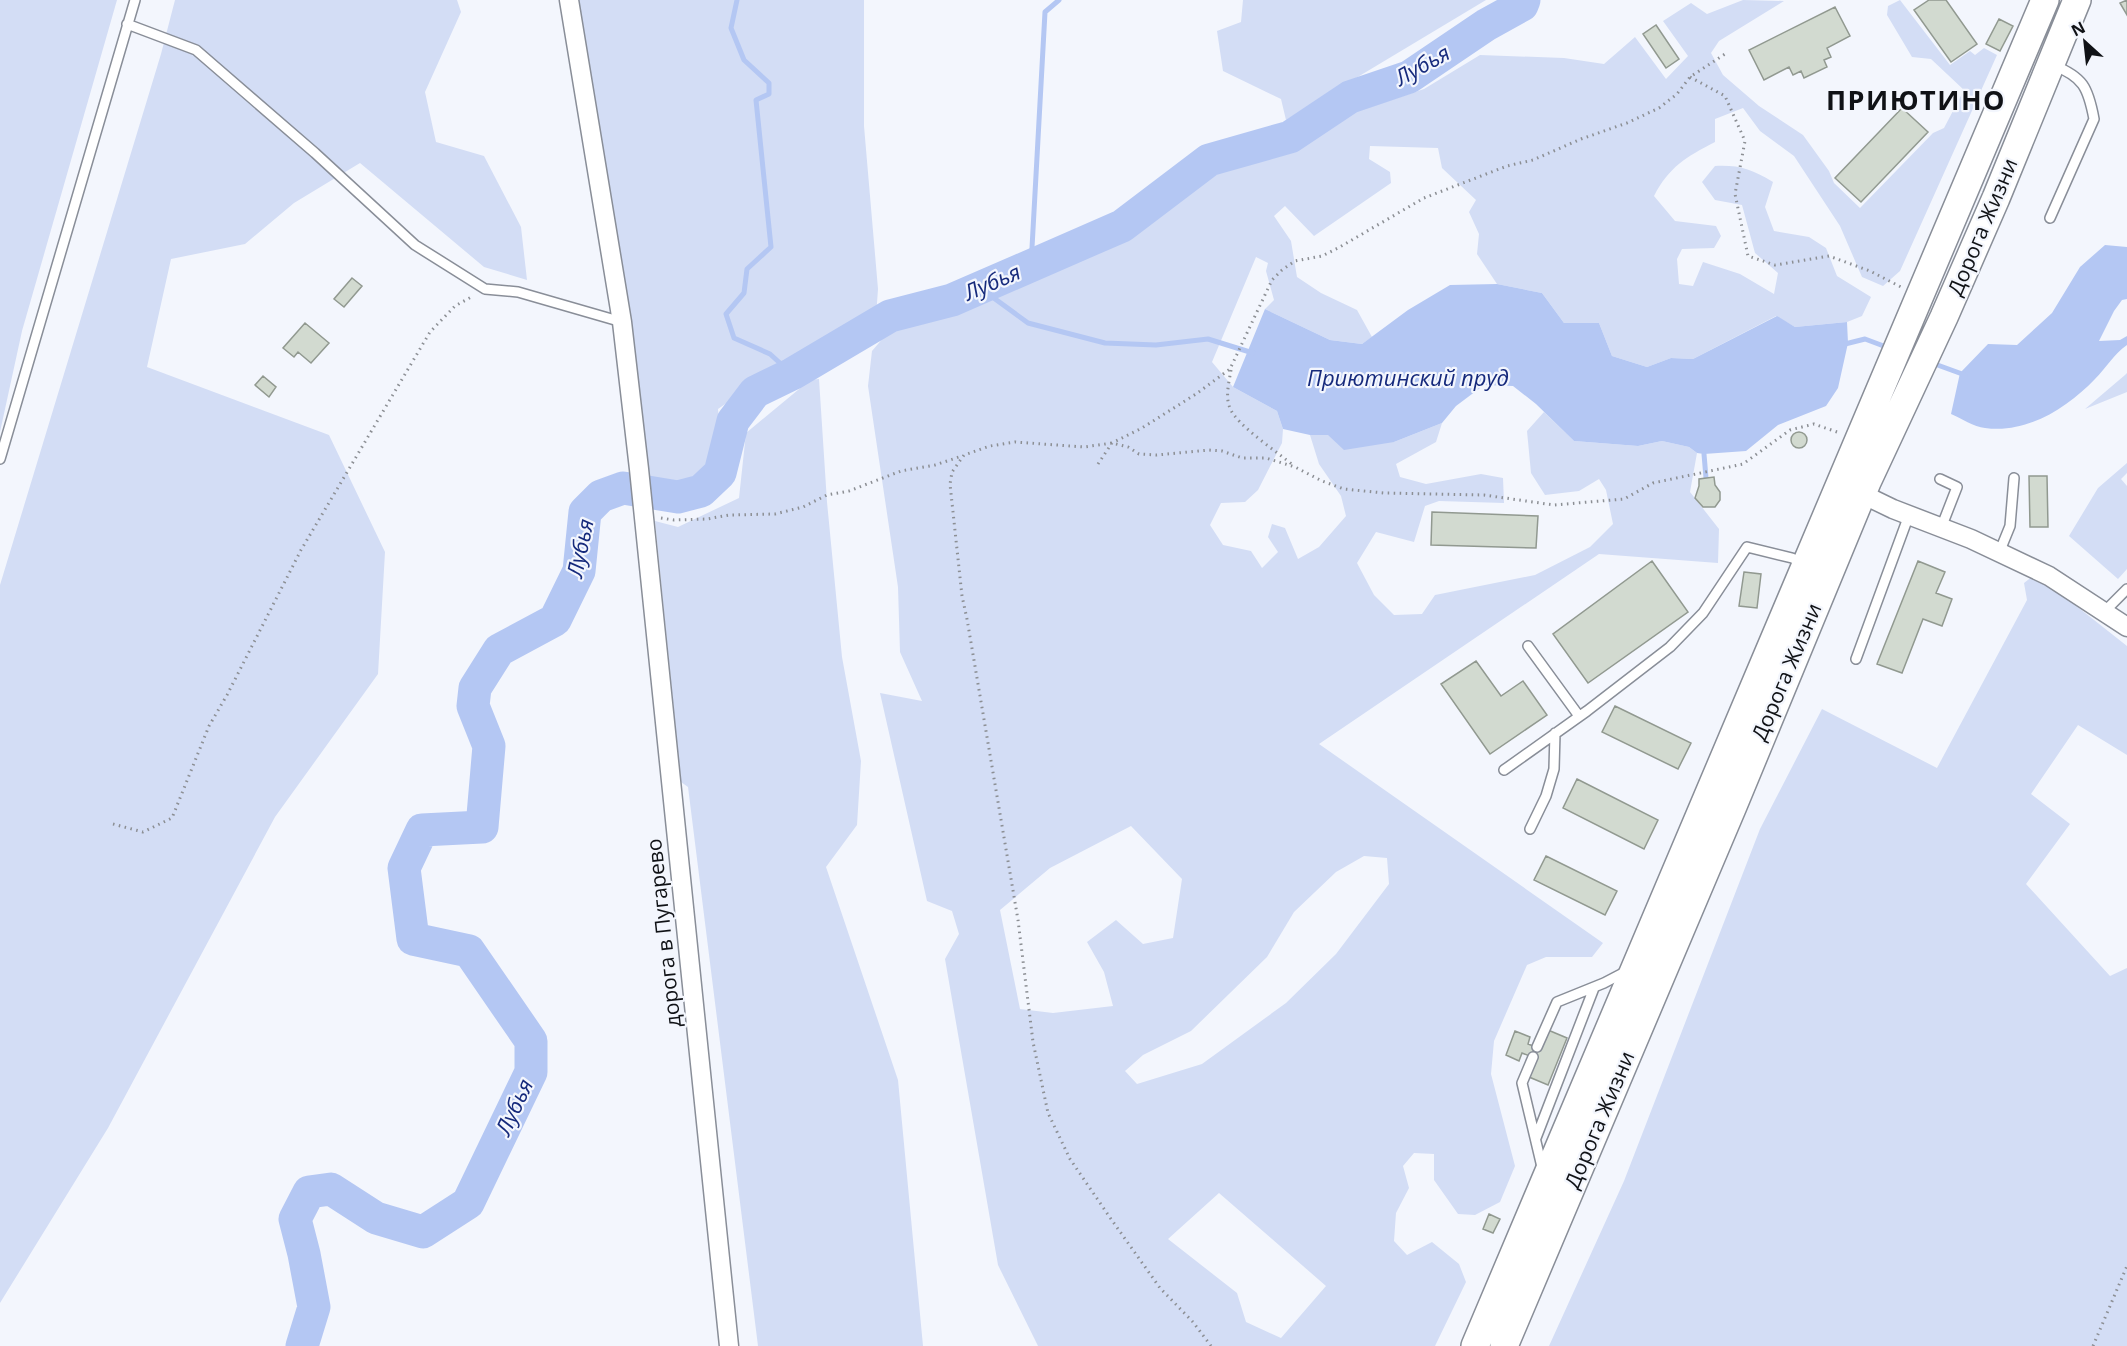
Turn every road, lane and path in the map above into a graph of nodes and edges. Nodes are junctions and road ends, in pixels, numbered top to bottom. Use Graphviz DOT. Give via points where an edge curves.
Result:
graph roads {
  1 [pos="135,0"];
  2 [pos="569,0"];
  3 [pos="2045,0"];
  4 [pos="2077,0"];
  5 [pos="127,24"];
  6 [pos="1725,54"];
  7 [pos="2051,64"];
  8 [pos="1690,77"];
  9 [pos="2050,218"];
  10 [pos="485,289"];
  11 [pos="1910,297"];
  12 [pos="622,322"];
  13 [pos="1232,365"];
  14 [pos="1844,434"];
  15 [pos="1112,443"];
  16 [pos="964,455"];
  17 [pos="0,459"];
  18 [pos="1098,464"];
  19 [pos="1295,467"];
  20 [pos="2014,478"];
  21 [pos="1940,479"];
  22 [pos="1862,494"];
  23 [pos="1909,515"];
  24 [pos="644,516"];
  25 [pos="1941,528"];
  26 [pos="1999,553"];
  27 [pos="1805,564"];
  28 [pos="2127,589"];
  29 [pos="2105,611"];
  30 [pos="2127,627"];
  31 [pos="1528,646"];
  32 [pos="1856,658"];
  33 [pos="1579,716"];
  34 [pos="1555,733"];
  35 [pos="1504,770"];
  36 [pos="113,824"];
  37 [pos="1530,829"];
  38 [pos="1635,967"];
  39 [pos="1594,988"];
  40 [pos="1537,1047"];
  41 [pos="1533,1057"];
  42 [pos="1536,1138"];
  43 [pos="1545,1180"];
  44 [pos="2127,1266"];
  45 [pos="729,1346"];
  46 [pos="1211,1346"];
  47 [pos="1474,1346"];
  48 [pos="1504,1346"];
  49 [pos="2092,1346"];
  1 -- 5 [label="lane"];
  2 -- 12 [label="street, дорога в Пугарево"];
  3 -- 11 [label="main road, Дорога Жизни"];
  4 -- 7 [label="main road, Дорога Жизни"];
  5 -- 10 [label="lane" via="196,50 415,245"];
  5 -- 17 [label="lane"];
  6 -- 8 [label="path"];
  7 -- 9 [label="lane" via="2073,73 2083,83 2094,119"];
  7 -- 22 [label="main road, Дорога Жизни" via="1944,317"];
  8 -- 11 [label="path" via="1725,96 1745,141 1735,194 1748,256 1775,265 1829,256 1870,271"];
  8 -- 13 [label="path" via="1659,108 1627,123 1450,187 1322,256 1295,261 1272,280"];
  10 -- 12 [label="lane" via="518,292"];
  10 -- 36 [label="path" via="455,306 430,332 306,540 209,726 172,818 143,832"];
  11 -- 27 [label="main road, Дорога Жизни" via="1882,383"];
  12 -- 24 [label="street, дорога в Пугарево"];
  13 -- 15 [label="path" via="1196,394"];
  13 -- 19 [label="path" via="1229,408"];
  14 -- 19 [label="path" via="1814,424 1790,430 1743,464 1653,483 1624,499 1554,505 1484,495 1344,489"];
  15 -- 16 [label="path" via="1084,447 1015,442"];
  15 -- 18 [label="path"];
  15 -- 19 [label="path" via="1139,454 1222,451"];
  16 -- 24 [label="path" via="901,471 775,514 674,520"];
  16 -- 46 [label="path" via="952,472 950,484 962,596 1018,920 1033,1042 1048,1113 1070,1159 1111,1219 1160,1288"];
  20 -- 26 [label="lane" via="2010,526"];
  21 -- 25 [label="lane" via="1957,487"];
  22 -- 23 [label="street"];
  22 -- 48 [label="main road, Дорога Жизни"];
  23 -- 25 [label="street"];
  23 -- 32 [label="lane"];
  24 -- 45 [label="street, дорога в Пугарево"];
  25 -- 26 [label="street"];
  26 -- 29 [label="street" via="2049,576"];
  27 -- 33 [label="lane" via="1747,547 1703,613 1670,646"];
  27 -- 38 [label="main road, Дорога Жизни"];
  28 -- 29 [label="lane"];
  29 -- 30 [label="street"];
  31 -- 33 [label="lane"];
  33 -- 34 [label="lane"];
  34 -- 35 [label="lane"];
  34 -- 37 [label="lane" via="1554,769"];
  38 -- 39 [label="lane"];
  38 -- 43 [label="main road, Дорога Жизни"];
  39 -- 40 [label="lane" via="1557,1002"];
  39 -- 42 [label="lane"];
  41 -- 42 [label="lane" via="1522,1083"];
  42 -- 43 [label="lane"];
  43 -- 47 [label="main road, Дорога Жизни"];
  44 -- 49 [label="path"];
}
